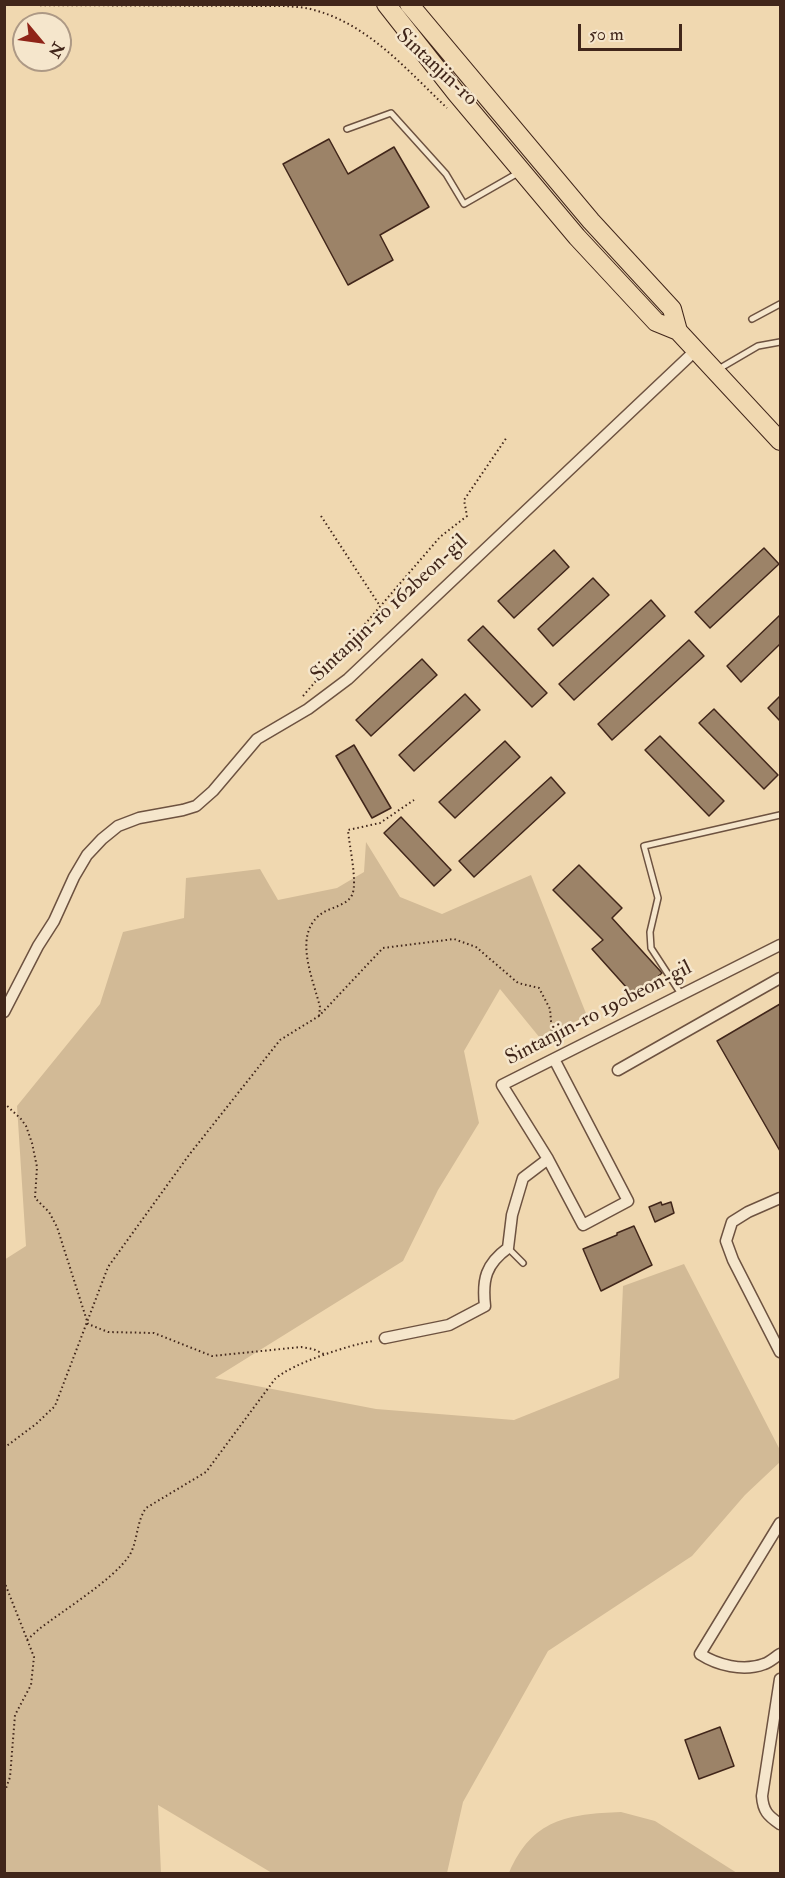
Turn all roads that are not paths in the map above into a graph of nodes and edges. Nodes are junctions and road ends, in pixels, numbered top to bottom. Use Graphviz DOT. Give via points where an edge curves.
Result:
graph roads {
  1 [pos="400,8"];
  2 [pos="347,129"];
  3 [pos="522,171"];
  4 [pos="780,304"];
  5 [pos="752,319"];
  6 [pos="678,331"];
  7 [pos="780,342"];
  8 [pos="696,350"];
  9 [pos="716,371"];
  10 [pos="780,441"];
  11 [pos="780,815"];
  12 [pos="780,945"];
  13 [pos="780,978"];
  14 [pos="681,994"];
  15 [pos="4,1012"];
  16 [pos="554,1059"];
  17 [pos="618,1071"];
  18 [pos="548,1159"];
  19 [pos="780,1198"];
  20 [pos="508,1248"];
  21 [pos="523,1263"];
  22 [pos="385,1338"];
  23 [pos="780,1352"];
  24 [pos="780,1523"];
  25 [pos="780,1654"];
  26 [pos="780,1679"];
  27 [pos="780,1824"];
  1 -- 3 [label="main road, Sintanjin-ro"];
  1 -- 6 [label="main road, Sintanjin-ro" via="672,309"];
  2 -- 3 [label="lane" via="391,113 446,174 464,204"];
  3 -- 6 [label="main road, Sintanjin-ro" via="656,322"];
  4 -- 5 [label="lane"];
  6 -- 8 [label="main road, Sintanjin-ro"];
  7 -- 9 [label="lane" via="758,346"];
  8 -- 9 [label="main road, Sintanjin-ro"];
  8 -- 15 [label="street, Sintanjin-ro 162beon-gil" via="348,679 308,709 257,739 196,806 139,818 102,838 74,877"];
  9 -- 10 [label="main road, Sintanjin-ro"];
  11 -- 14 [label="lane" via="644,846 658,898 650,932 651,948"];
  12 -- 14 [label="street, Sintanjin-ro 190beon-gil"];
  13 -- 17 [label="street"];
  14 -- 16 [label="street, Sintanjin-ro 190beon-gil"];
  16 -- 18 [label="street, Sintanjin-ro 190beon-gil" via="502,1085"];
  16 -- 18 [label="street" via="628,1201 583,1226"];
  18 -- 20 [label="street" via="523,1178 512,1215"];
  19 -- 23 [label="street" via="732,1222 726,1241"];
  20 -- 21 [label="lane"];
  20 -- 22 [label="street" via="495,1257 485,1277 485,1306 449,1325"];
  24 -- 25 [label="street" via="700,1654 723,1666 743,1666 763,1665"];
  26 -- 27 [label="street" via="762,1796 763,1808"];
}
